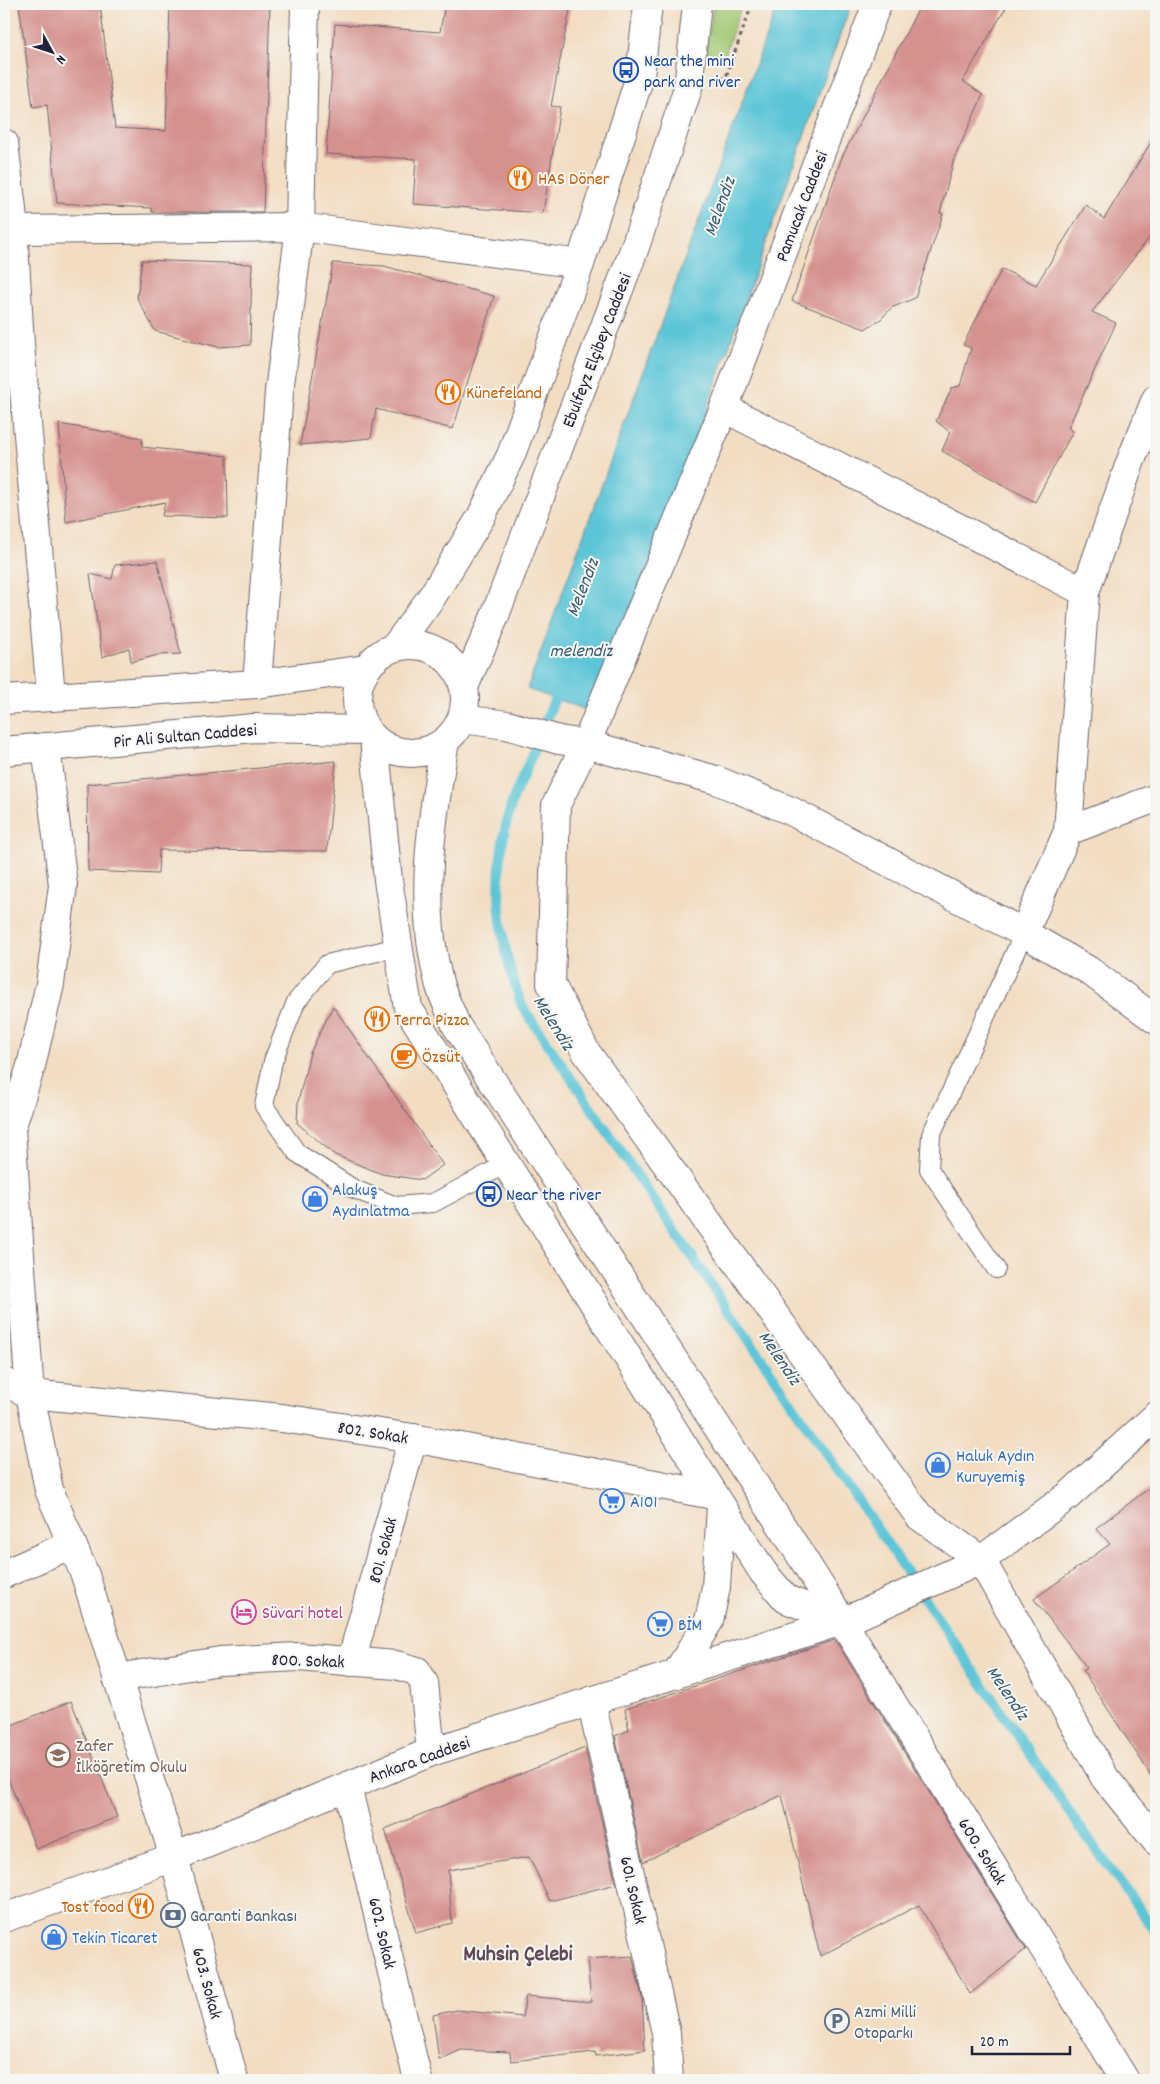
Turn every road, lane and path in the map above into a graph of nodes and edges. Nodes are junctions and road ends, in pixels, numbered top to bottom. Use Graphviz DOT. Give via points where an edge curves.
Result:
graph roads {
  1 [pos="305,4"];
  2 [pos="648,4"];
  3 [pos="697,4"];
  4 [pos="752,4"];
  5 [pos="877,4"];
  6 [pos="688,88"];
  7 [pos="4,143"];
  8 [pos="9,216"];
  9 [pos="300,227"];
  10 [pos="580,264"];
  11 [pos="1156,399"];
  12 [pos="724,408"];
  13 [pos="1085,592"];
  14 [pos="396,647"];
  15 [pos="366,669"];
  16 [pos="257,684"];
  17 [pos="464,686"];
  18 [pos="51,695"];
  19 [pos="4,700"];
  20 [pos="462,719"];
  21 [pos="370,734"];
  22 [pos="445,741"];
  23 [pos="573,742"];
  24 [pos="46,747"];
  25 [pos="4,751"];
  26 [pos="1156,798"];
  27 [pos="1068,831"];
  28 [pos="1024,933"];
  29 [pos="398,947"];
  30 [pos="1156,1020"];
  31 [pos="7,1131"];
  32 [pos="506,1164"];
  33 [pos="996,1269"];
  34 [pos="4,1382"];
  35 [pos="30,1394"];
  36 [pos="1156,1416"];
  37 [pos="413,1438"];
  38 [pos="717,1501"];
  39 [pos="72,1544"];
  40 [pos="981,1560"];
  41 [pos="4,1574"];
  42 [pos="849,1619"];
  43 [pos="351,1662"];
  44 [pos="676,1674"];
  45 [pos="117,1678"];
  46 [pos="591,1701"];
  47 [pos="431,1752"];
  48 [pos="348,1786"];
  49 [pos="1156,1841"];
  50 [pos="174,1856"];
  51 [pos="4,1918"];
  52 [pos="234,2080"];
  53 [pos="418,2080"];
  54 [pos="669,2080"];
  55 [pos="1125,2080"];
  1 -- 9 [label="street"];
  2 -- 10 [label="street" via="640,76"];
  3 -- 6 [label="street, Ebulfeyz Elçibey Caddesi"];
  4 -- 6 [label="path" via="726,77"];
  5 -- 12 [label="street, Pamucak Caddesi"];
  6 -- 17 [label="street, Ebulfeyz Elçibey Caddesi" via="634,250 494,618"];
  7 -- 8 [label="street"];
  8 -- 9 [label="street"];
  8 -- 18 [label="street"];
  9 -- 10 [label="street"];
  9 -- 16 [label="street" via="279,392"];
  10 -- 14 [label="street" via="511,455 481,517 433,595"];
  11 -- 13 [label="street"];
  12 -- 13 [label="street"];
  12 -- 23 [label="street, Pamucak Caddesi"];
  13 -- 27 [label="street"];
  14 -- 15 [label="street" via="379,656"];
  14 -- 17 [label="street" via="417,645 435,650 451,661"];
  15 -- 16 [label="street"];
  15 -- 21 [label="street" via="357,698 360,716"];
  16 -- 18 [label="street"];
  17 -- 20 [label="street"];
  18 -- 19 [label="street"];
  20 -- 22 [label="street"];
  20 -- 23 [label="street" via="507,725"];
  21 -- 22 [label="street" via="385,746 409,754 430,750"];
  21 -- 24 [label="street, Pir Ali Sultan Caddesi" via="254,728"];
  21 -- 29 [label="street"];
  22 -- 42 [label="street, 600. Sokak" via="427,884 432,948 440,988 456,1025 798,1551"];
  23 -- 28 [label="street" via="716,780 791,811"];
  23 -- 40 [label="street, Pamucak Caddesi" via="556,805 551,984 586,1052 919,1516"];
  24 -- 25 [label="street, Pir Ali Sultan Caddesi"];
  24 -- 31 [label="street" via="64,885 50,984 31,1066"];
  26 -- 27 [label="street"];
  27 -- 28 [label="street"];
  28 -- 30 [label="street" via="1088,970"];
  28 -- 33 [label="lane" via="931,1135 929,1169"];
  29 -- 32 [label="street" via="408,1008"];
  29 -- 32 [label="lane" via="326,964 296,1002 273,1061 264,1106 297,1153 354,1189 396,1206 433,1203"];
  31 -- 35 [label="street, 603. Sokak"];
  32 -- 38 [label="street"];
  34 -- 35 [label="street, 802. Sokak"];
  35 -- 37 [label="street, 802. Sokak" via="282,1418"];
  35 -- 39 [label="street, 603. Sokak" via="49,1490"];
  36 -- 40 [label="street, Ankara Caddesi" via="1068,1496"];
  37 -- 38 [label="street, 802. Sokak"];
  37 -- 43 [label="street, 801. Sokak"];
  38 -- 42 [label="street" via="763,1572 786,1599"];
  38 -- 44 [label="street" via="716,1587 709,1621"];
  39 -- 41 [label="street"];
  39 -- 45 [label="street, 603. Sokak"];
  40 -- 42 [label="street, Ankara Caddesi"];
  40 -- 49 [label="street" via="1105,1778"];
  42 -- 44 [label="street, Ankara Caddesi"];
  42 -- 55 [label="street, 600. Sokak"];
  43 -- 45 [label="street, 800. Sokak" via="298,1657 220,1661"];
  43 -- 47 [label="street, 800. Sokak" via="396,1665 416,1671 424,1683"];
  44 -- 46 [label="street, Ankara Caddesi"];
  45 -- 50 [label="street, 603. Sokak"];
  46 -- 47 [label="street, Ankara Caddesi"];
  46 -- 54 [label="street, 601. Sokak" via="664,2024"];
  47 -- 48 [label="street, Ankara Caddesi"];
  48 -- 50 [label="street, Ankara Caddesi"];
  48 -- 53 [label="street, 602. Sokak"];
  50 -- 51 [label="street, Ankara Caddesi"];
  50 -- 52 [label="street, 603. Sokak"];
}
